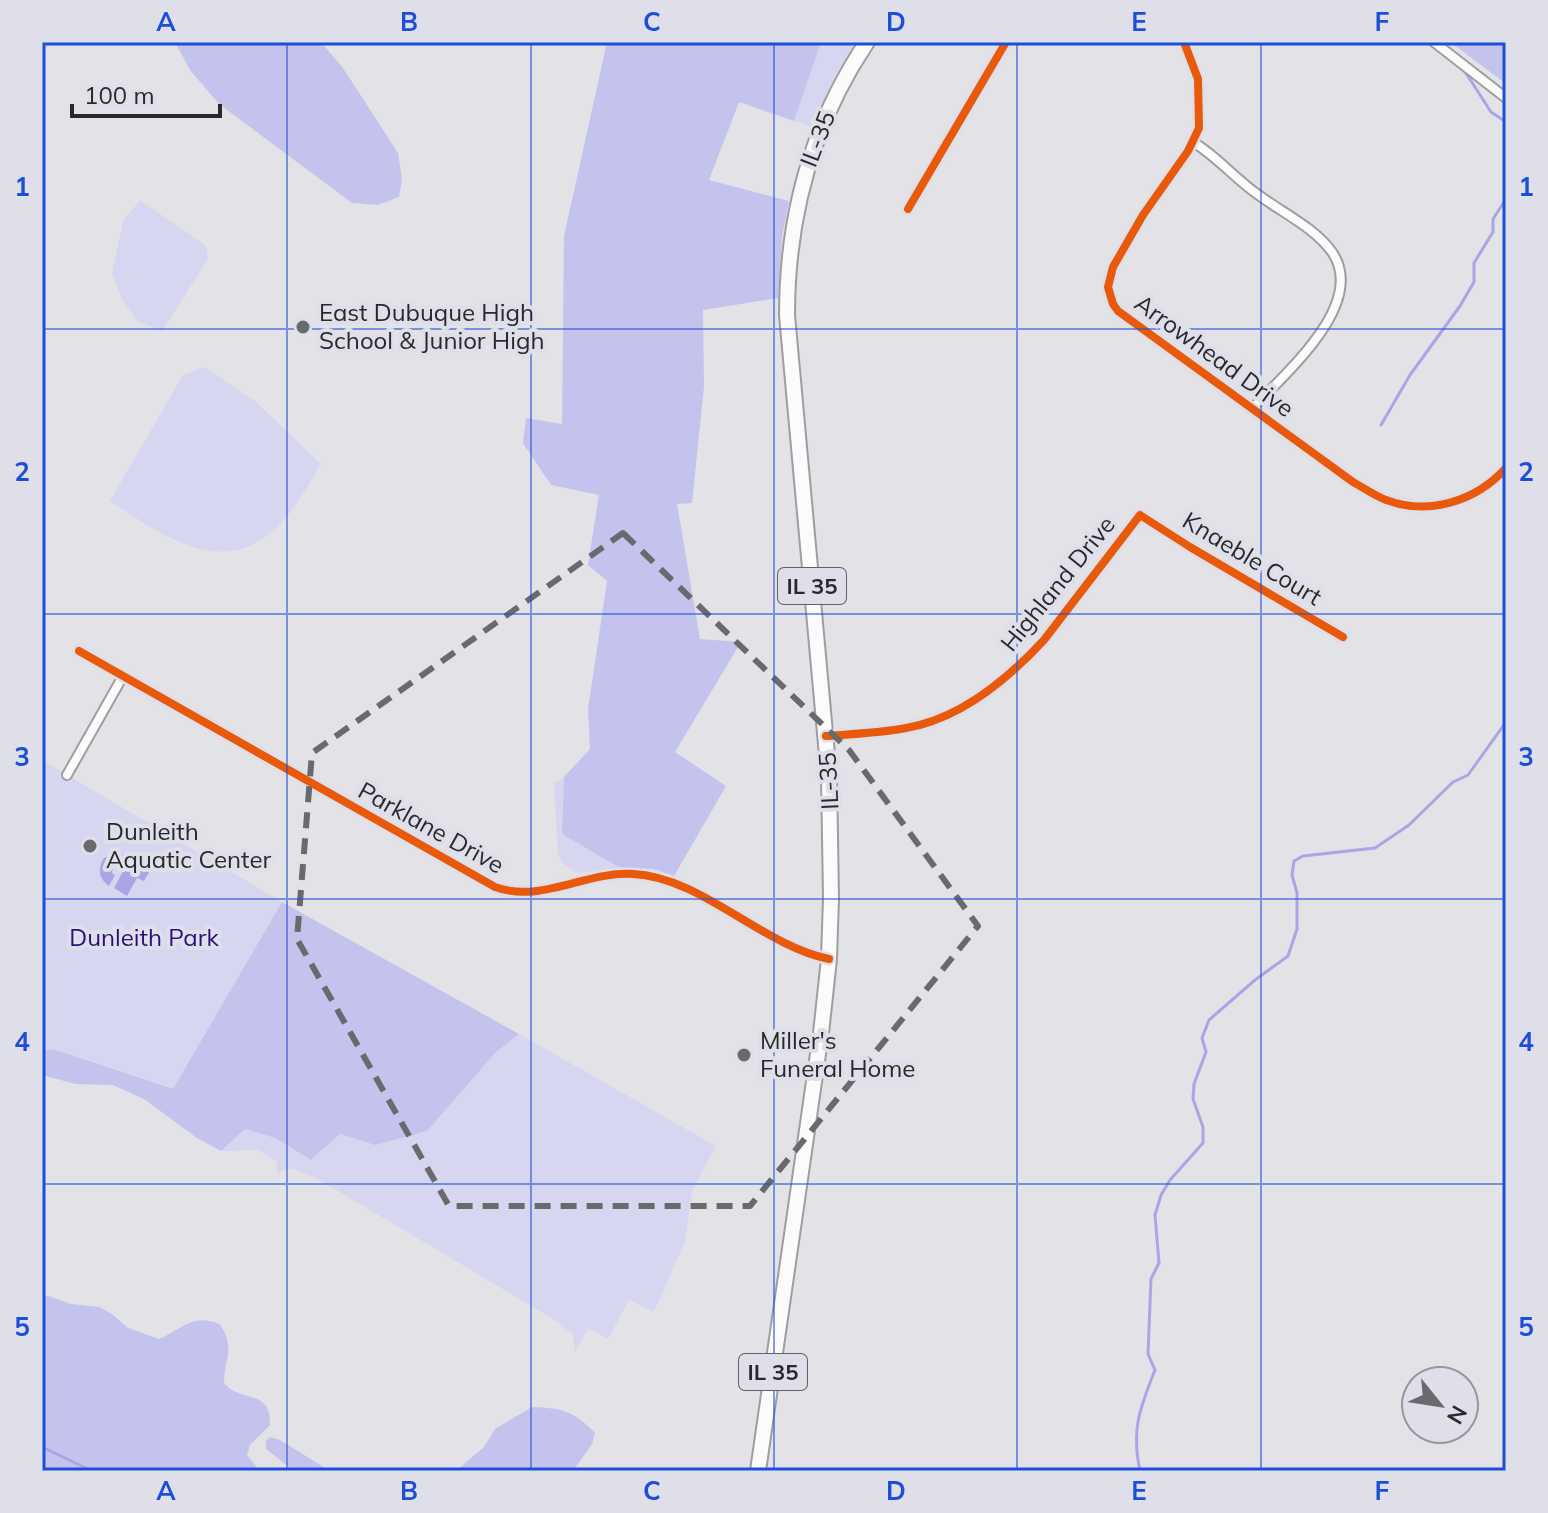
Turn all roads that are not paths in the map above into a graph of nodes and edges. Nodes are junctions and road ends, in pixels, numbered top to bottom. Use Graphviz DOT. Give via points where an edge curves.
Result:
graph roads {
  1 [pos="867,42"];
  2 [pos="1006,42"];
  3 [pos="1184,42"];
  4 [pos="1434,42"];
  5 [pos="1506,98"];
  6 [pos="1193,142"];
  7 [pos="908,209"];
  8 [pos="1252,409"];
  9 [pos="1506,468"];
  10 [pos="1140,515"];
  11 [pos="1343,637"];
  12 [pos="79,651"];
  13 [pos="123,676"];
  14 [pos="826,736"];
  15 [pos="67,775"];
  16 [pos="829,959"];
  17 [pos="758,1471"];
  1 -- 14 [label="main road, IL-35 / IL 35" via="835,95 805,173 787,280"];
  2 -- 7 [label="street"];
  3 -- 6 [label="street, Arrowhead Drive" via="1199,91 1199,128"];
  4 -- 5 [label="street"];
  6 -- 8 [label="street, Arrowhead Drive" via="1119,256 1109,277 1109,295 1118,311"];
  6 -- 8 [label="street" via="1322,241 1341,276 1339,299 1325,326"];
  8 -- 9 [label="street, Arrowhead Drive" via="1353,482 1400,504 1441,505 1463,499"];
  10 -- 11 [label="street, Knaeble Court"];
  10 -- 14 [label="street, Highland Drive" via="1044,640 976,698 909,728"];
  12 -- 13 [label="street, Parklane Drive"];
  13 -- 15 [label="street"];
  13 -- 16 [label="street, Parklane Drive" via="495,887 531,893 631,873 652,876 801,952"];
  14 -- 16 [label="main road, IL-35 / IL 35" via="832,860"];
  16 -- 17 [label="main road, IL-35 / IL 35"];
}
